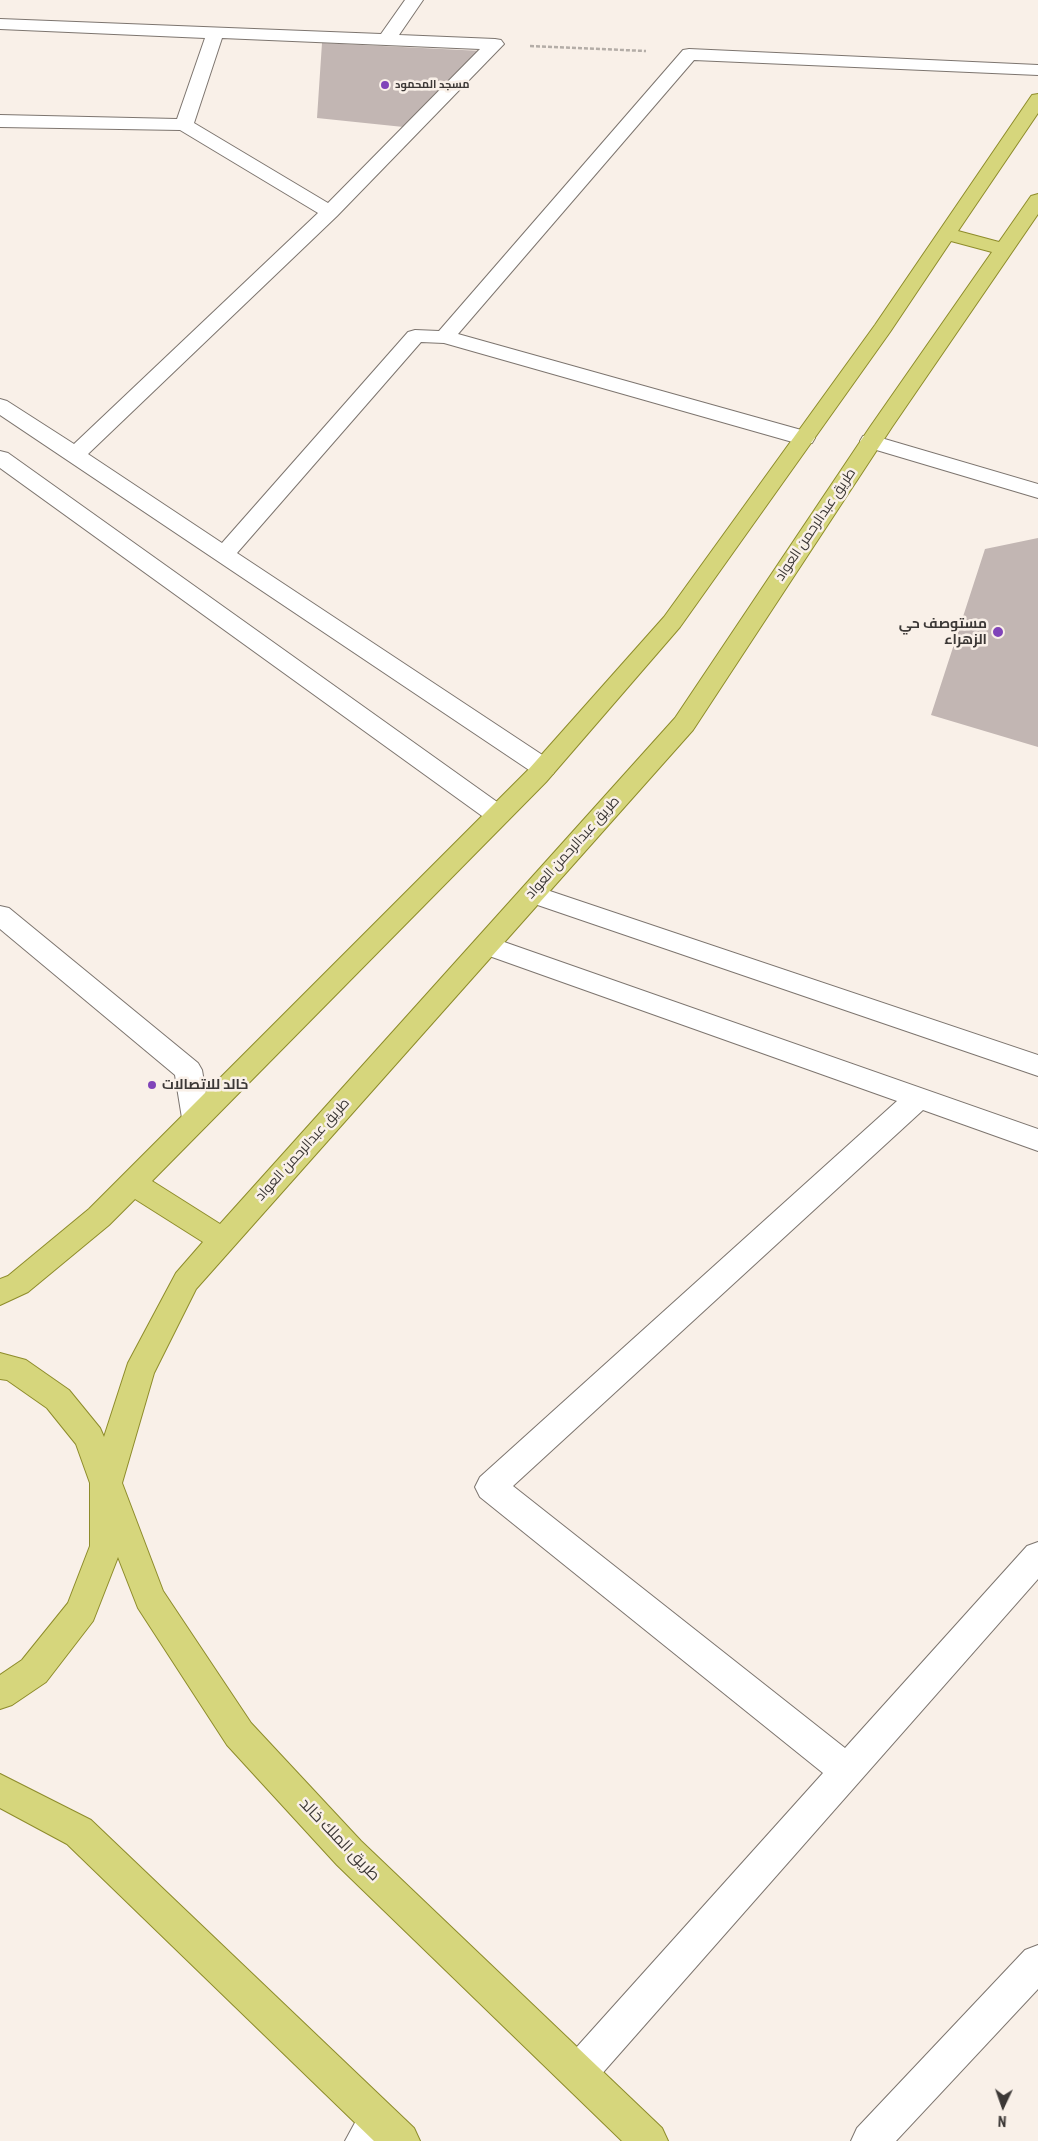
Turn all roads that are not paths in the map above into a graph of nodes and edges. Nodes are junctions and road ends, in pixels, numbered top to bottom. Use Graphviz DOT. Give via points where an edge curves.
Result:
graph roads {
  1 [pos="414,0"];
  2 [pos="0,24"];
  3 [pos="215,33"];
  4 [pos="386,40"];
  5 [pos="1038,70"];
  6 [pos="1038,99"];
  7 [pos="0,121"];
  8 [pos="184,125"];
  9 [pos="1038,200"];
  10 [pos="330,212"];
  11 [pos="946,234"];
  12 [pos="1004,249"];
  13 [pos="445,337"];
  14 [pos="0,405"];
  15 [pos="804,438"];
  16 [pos="871,441"];
  17 [pos="75,455"];
  18 [pos="0,458"];
  19 [pos="1038,491"];
  20 [pos="224,554"];
  21 [pos="544,768"];
  22 [pos="498,815"];
  23 [pos="532,894"];
  24 [pos="0,915"];
  25 [pos="487,945"];
  26 [pos="1038,1066"];
  27 [pos="918,1098"];
  28 [pos="196,1118"];
  29 [pos="1038,1140"];
  30 [pos="132,1183"];
  31 [pos="222,1240"];
  32 [pos="0,1293"];
  33 [pos="0,1366"];
  34 [pos="106,1483"];
  35 [pos="1038,1556"];
  36 [pos="0,1694"];
  37 [pos="847,1771"];
  38 [pos="0,1790"];
  39 [pos="1038,1963"];
  40 [pos="579,2072"];
  41 [pos="380,2134"];
  42 [pos="649,2141"];
  43 [pos="870,2141"];
  1 -- 4 [label="street"];
  2 -- 3 [label="street"];
  3 -- 4 [label="street"];
  3 -- 8 [label="street"];
  4 -- 10 [label="street" via="495,44"];
  5 -- 13 [label="street" via="689,54"];
  6 -- 11 [label="main road"];
  7 -- 8 [label="street"];
  8 -- 10 [label="street"];
  9 -- 12 [label="main road, طريق عبدالرحمن العواد"];
  10 -- 17 [label="street"];
  11 -- 12 [label="main road"];
  11 -- 15 [label="main road"];
  12 -- 16 [label="main road, طريق عبدالرحمن العواد"];
  13 -- 15 [label="street"];
  13 -- 20 [label="street" via="415,336"];
  14 -- 17 [label="street"];
  15 -- 21 [label="main road" via="672,622"];
  16 -- 19 [label="street"];
  16 -- 23 [label="main road, طريق عبدالرحمن العواد" via="684,724"];
  17 -- 20 [label="street"];
  18 -- 22 [label="street"];
  20 -- 21 [label="street"];
  21 -- 22 [label="main road"];
  22 -- 28 [label="main road"];
  23 -- 25 [label="main road, طريق عبدالرحمن العواد"];
  23 -- 26 [label="street"];
  24 -- 28 [label="street" via="188,1070"];
  25 -- 27 [label="street"];
  25 -- 31 [label="main road, طريق عبدالرحمن العواد"];
  27 -- 29 [label="street"];
  27 -- 37 [label="street" via="491,1487"];
  28 -- 30 [label="main road"];
  30 -- 31 [label="main road"];
  30 -- 32 [label="main road" via="99,1217 18,1284"];
  31 -- 34 [label="main road, طريق عبدالرحمن العواد" via="186,1281 140,1372"];
  33 -- 34 [label="main road, طريق الملك خالد" via="15,1369 58,1399 89,1437"];
  34 -- 36 [label="main road" via="106,1546 81,1611 34,1671"];
  34 -- 40 [label="main road, طريق الملك خالد" via="150,1598 239,1734 349,1853"];
  35 -- 37 [label="street"];
  37 -- 40 [label="street"];
  38 -- 41 [label="main road" via="79,1832"];
  39 -- 43 [label="street"];
  40 -- 42 [label="main road, طريق الملك خالد"];
}
